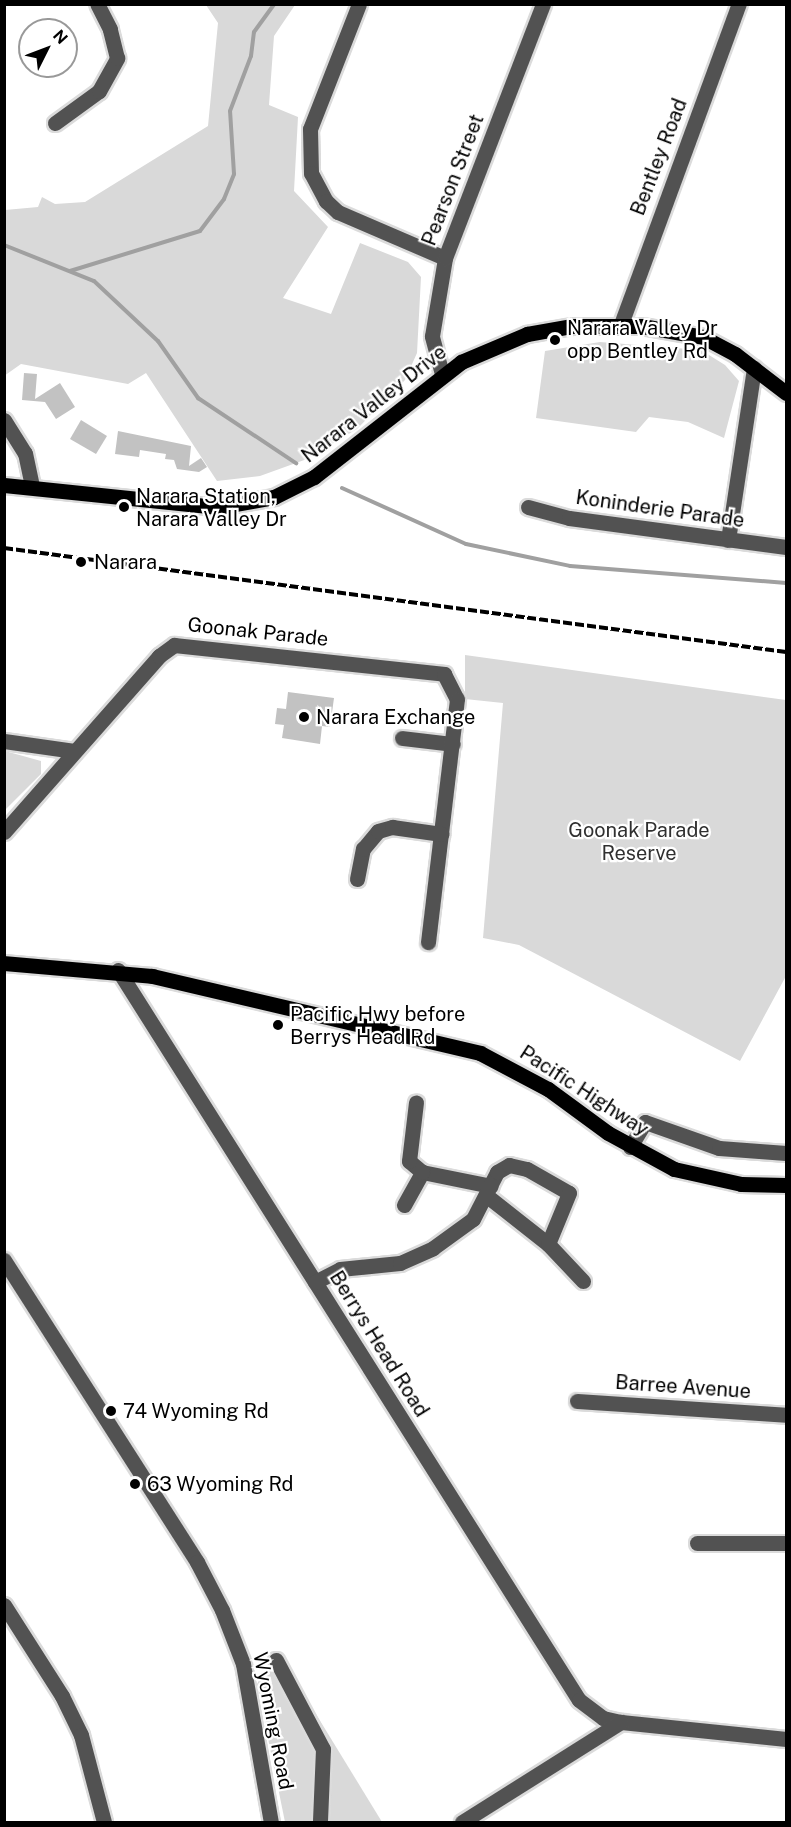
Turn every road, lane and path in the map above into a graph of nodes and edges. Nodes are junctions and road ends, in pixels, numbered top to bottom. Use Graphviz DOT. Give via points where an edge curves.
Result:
graph roads {
  1 [pos="98,4"];
  2 [pos="359,4"];
  3 [pos="543,4"];
  4 [pos="739,4"];
  5 [pos="55,123"];
  6 [pos="445,258"];
  7 [pos="621,324"];
  8 [pos="754,368"];
  9 [pos="442,374"];
  10 [pos="786,393"];
  11 [pos="4,420"];
  12 [pos="4,485"];
  13 [pos="32,486"];
  14 [pos="528,507"];
  15 [pos="728,540"];
  16 [pos="786,546"];
  17 [pos="402,738"];
  18 [pos="4,741"];
  19 [pos="453,744"];
  20 [pos="74,751"];
  21 [pos="4,832"];
  22 [pos="442,834"];
  23 [pos="357,879"];
  24 [pos="428,942"];
  25 [pos="4,963"];
  26 [pos="118,970"];
  27 [pos="416,1102"];
  28 [pos="630,1147"];
  29 [pos="786,1153"];
  30 [pos="422,1172"];
  31 [pos="786,1185"];
  32 [pos="489,1191"];
  33 [pos="404,1205"];
  34 [pos="548,1244"];
  35 [pos="4,1260"];
  36 [pos="583,1281"];
  37 [pos="315,1282"];
  38 [pos="577,1401"];
  39 [pos="786,1415"];
  40 [pos="697,1543"];
  41 [pos="786,1543"];
  42 [pos="4,1605"];
  43 [pos="276,1660"];
  44 [pos="621,1722"];
  45 [pos="786,1739"];
  46 [pos="104,1822"];
  47 [pos="271,1822"];
  48 [pos="320,1822"];
  49 [pos="462,1822"];
  1 -- 5 [label="street" via="110,29 117,58 99,91"];
  2 -- 6 [label="street" via="310,129 311,173 326,201 338,212"];
  3 -- 6 [label="street, Pearson Street"];
  4 -- 7 [label="street, Bentley Road"];
  6 -- 9 [label="street, Pearson Street" via="432,336"];
  7 -- 8 [label="main road, Narara Valley Drive" via="703,337"];
  7 -- 9 [label="main road, Narara Valley Drive" via="572,326 527,334"];
  8 -- 10 [label="main road, Narara Valley Drive"];
  8 -- 15 [label="street"];
  9 -- 13 [label="main road, Narara Valley Drive" via="324,470 274,497 219,507"];
  11 -- 13 [label="street" via="25,453"];
  12 -- 13 [label="main road, Narara Valley Drive"];
  14 -- 15 [label="street, Koninderie Parade" via="569,518"];
  15 -- 16 [label="street, Koninderie Parade"];
  17 -- 19 [label="street"];
  18 -- 20 [label="street"];
  19 -- 20 [label="street, Goonak Parade" via="457,699 444,674 180,643 159,656"];
  19 -- 22 [label="street, Goonak Parade"];
  20 -- 21 [label="street, Goonak Parade"];
  22 -- 23 [label="street" via="392,827 378,831 363,849"];
  22 -- 24 [label="street, Goonak Parade"];
  25 -- 26 [label="main road, Pacific Highway"];
  26 -- 28 [label="main road, Pacific Highway" via="480,1053 548,1089"];
  26 -- 37 [label="street, Berrys Head Road"];
  27 -- 30 [label="street" via="409,1161"];
  28 -- 29 [label="street" via="645,1122 718,1148"];
  28 -- 31 [label="main road, Pacific Highway" via="691,1175 741,1184"];
  30 -- 32 [label="street"];
  30 -- 33 [label="street"];
  32 -- 34 [label="street"];
  32 -- 34 [label="street" via="500,1169 515,1165 569,1193"];
  32 -- 37 [label="street" via="464,1227 421,1255 400,1263 340,1269"];
  34 -- 36 [label="street"];
  35 -- 47 [label="street, Wyoming Road" via="196,1562 222,1610 243,1664"];
  37 -- 44 [label="street, Berrys Head Road" via="569,1687 591,1711"];
  38 -- 39 [label="street, Barree Avenue"];
  40 -- 41 [label="street"];
  42 -- 46 [label="street" via="62,1696 81,1735"];
  43 -- 48 [label="street" via="323,1749"];
  44 -- 45 [label="street, Berrys Head Road"];
  44 -- 49 [label="street"];
}
